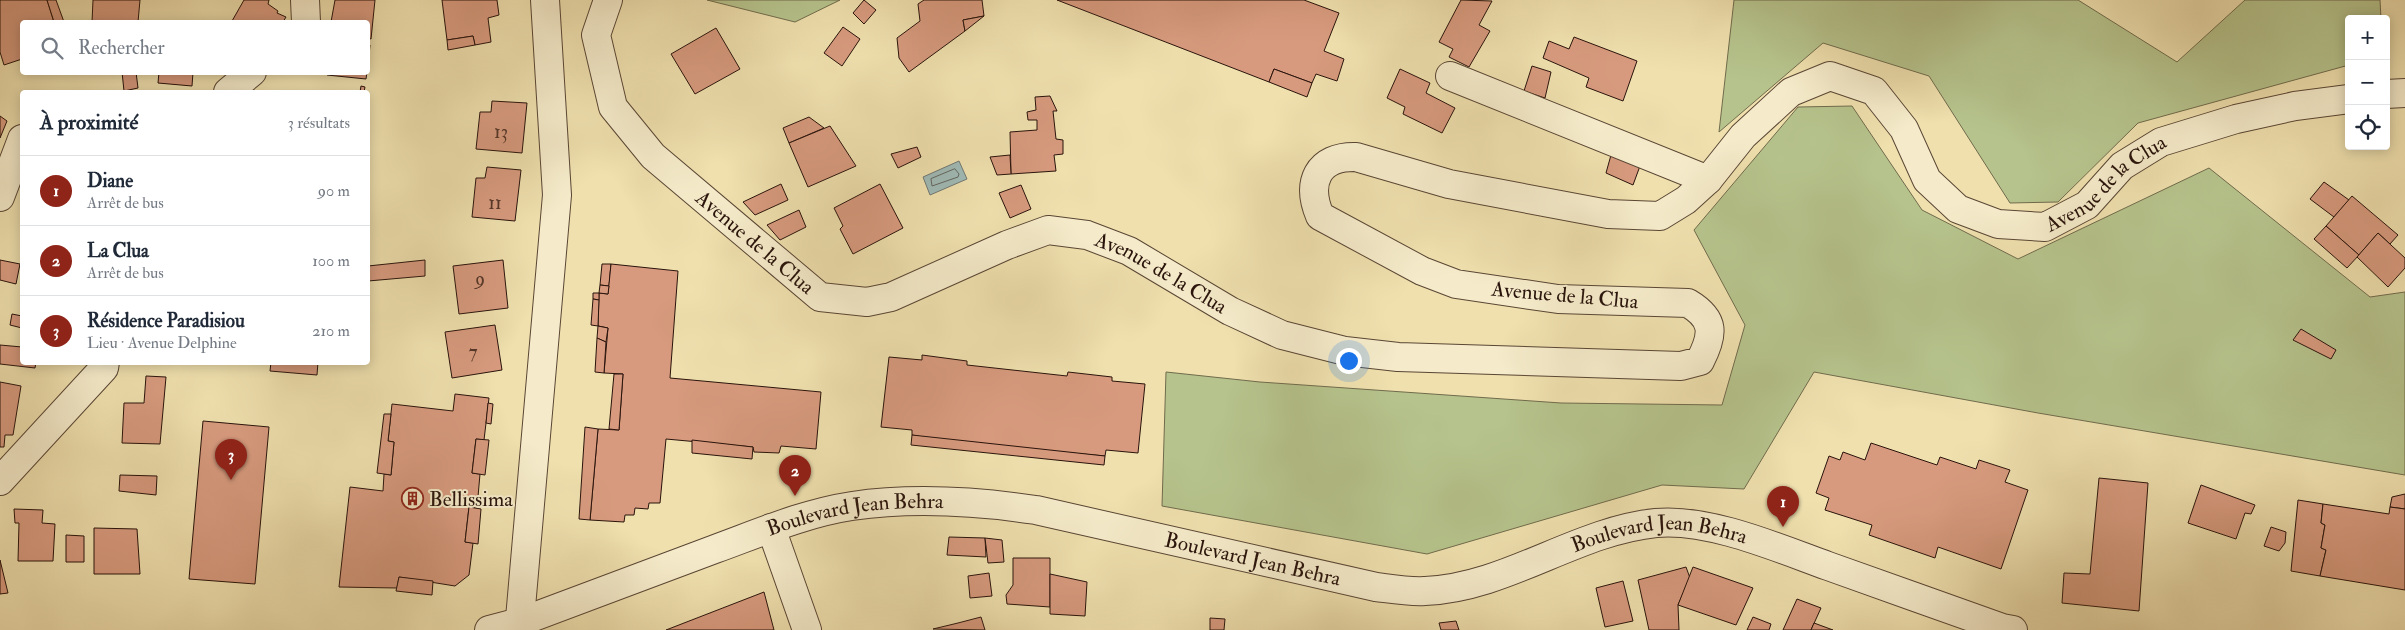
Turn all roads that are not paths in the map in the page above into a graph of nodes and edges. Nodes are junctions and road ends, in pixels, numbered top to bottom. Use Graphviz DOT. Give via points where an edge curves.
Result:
graph roads {
  1 [pos="305,0"];
  2 [pos="545,0"];
  3 [pos="608,0"];
  4 [pos="306,20"];
  5 [pos="248,75"];
  6 [pos="1450,76"];
  7 [pos="230,90"];
  8 [pos="2405,92"];
  9 [pos="2390,94"];
  10 [pos="2345,100"];
  11 [pos="20,144"];
  12 [pos="1708,180"];
  13 [pos="0,197"];
  14 [pos="104,365"];
  15 [pos="0,481"];
  16 [pos="771,528"];
  17 [pos="520,626"];
  18 [pos="489,630"];
  19 [pos="807,630"];
  20 [pos="2013,630"];
  1 -- 4 [label="street"];
  2 -- 17 [label="street" via="557,196"];
  3 -- 12 [label="street, Avenue de la Clua" via="596,35 613,106 653,156 820,296 867,302 891,297 1048,230 1087,235 1129,251 1230,311 1282,335 1345,351 1398,356 1681,366 1700,360 1708,346 1709,328 1704,312 1688,303 1558,299 1456,284 1422,271 1320,216 1314,201 1314,181 1322,168 1341,156 1356,157 1449,184 1608,214 1660,216 1686,200"];
  5 -- 7 [label="street"];
  6 -- 12 [label="street"];
  8 -- 9 [label="street"];
  10 -- 12 [label="street, Avenue de la Clua" via="2236,119 2161,142 2122,166 2087,205 2045,227 1998,224 1958,209 1927,180 1904,129 1874,91 1830,76 1791,92 1743,136"];
  11 -- 13 [label="street"];
  14 -- 15 [label="street"];
  16 -- 17 [label="street, Boulevard Jean Behra"];
  16 -- 19 [label="street"];
  16 -- 20 [label="street, Boulevard Jean Behra" via="860,505 937,500 988,503 1087,521 1376,587 1424,591 1494,577 1582,542 1636,526 1687,523 1792,553"];
  17 -- 18 [label="street, Boulevard Jean Behra"];
}
